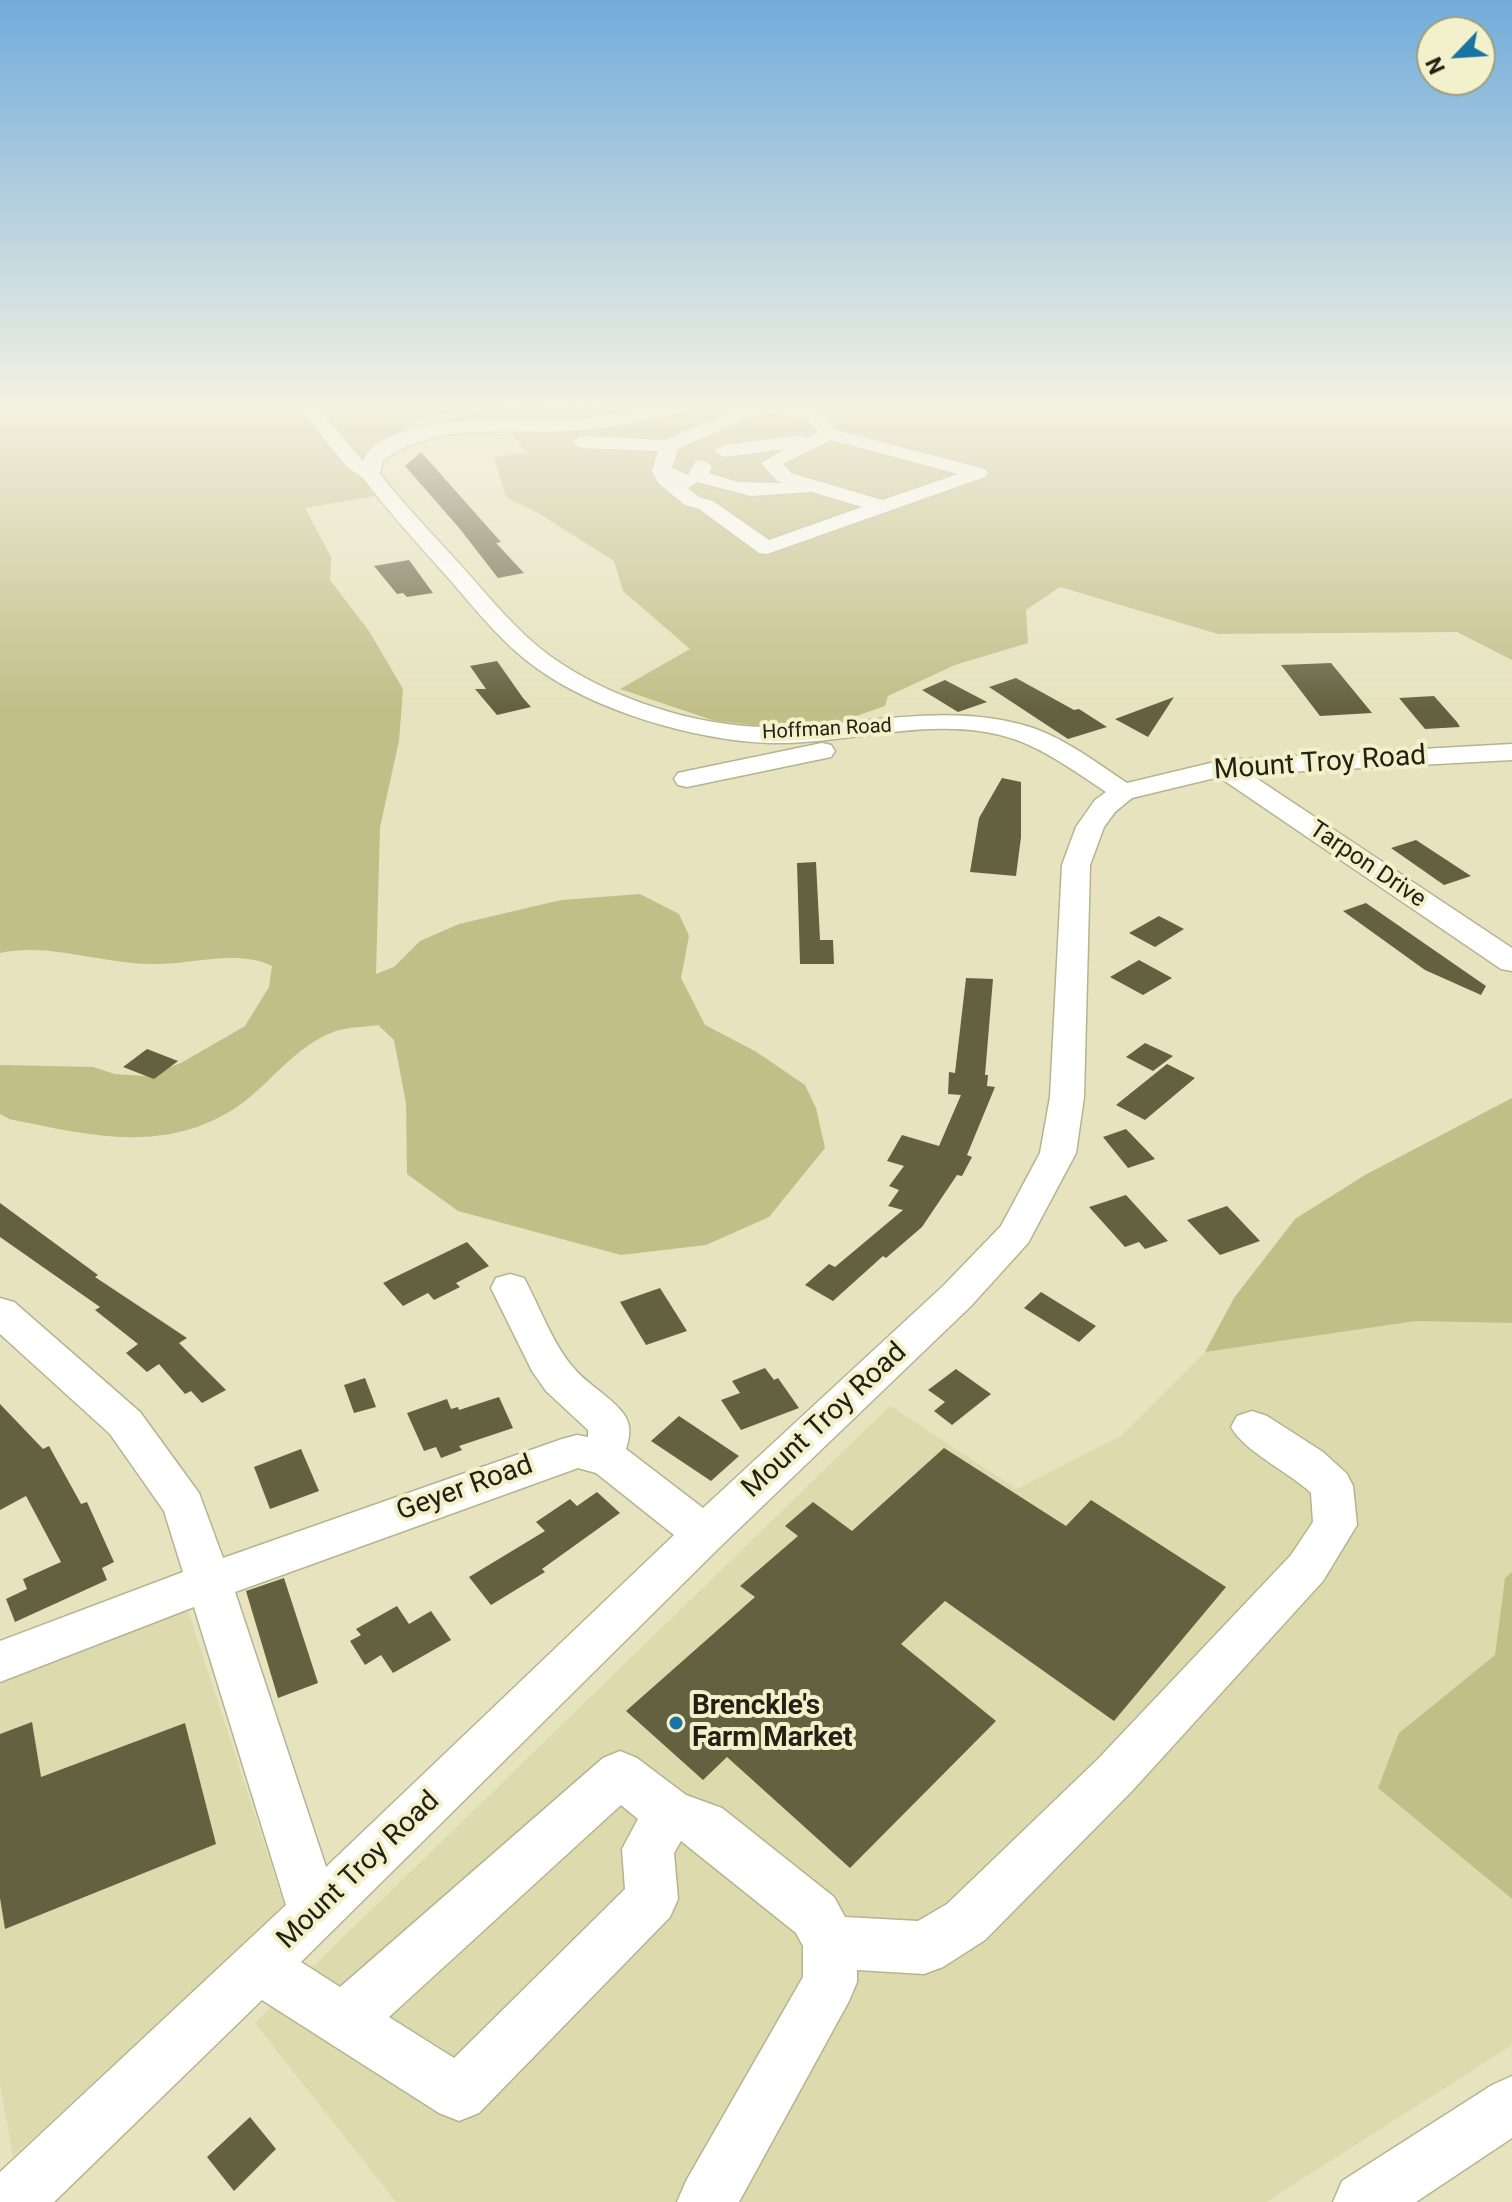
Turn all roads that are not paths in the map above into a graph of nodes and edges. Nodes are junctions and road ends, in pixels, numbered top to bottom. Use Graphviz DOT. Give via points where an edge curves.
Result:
graph roads {
  1 [pos="396,504"];
  2 [pos="702,504"];
  3 [pos="871,504"];
  4 [pos="896,504"];
  5 [pos="885,508"];
  6 [pos="930,724"];
  7 [pos="1511,752"];
  8 [pos="1223,768"];
  9 [pos="687,779"];
  10 [pos="1123,792"];
  11 [pos="1512,962"];
  12 [pos="510,1288"];
  13 [pos="0,1312"];
  14 [pos="1252,1427"];
  15 [pos="602,1456"];
  16 [pos="704,1534"];
  17 [pos="209,1582"];
  18 [pos="0,1662"];
  19 [pos="670,1813"];
  20 [pos="315,1913"];
  21 [pos="830,1942"];
  22 [pos="259,1967"];
  23 [pos="344,2020"];
  24 [pos="1512,2105"];
  25 [pos="1375,2199"];
  26 [pos="11,2202"];
  27 [pos="707,2202"];
  1 -- 6 [label="street, Hoffman Road" via="510,633 562,674 631,705 743,734"];
  2 -- 5 [label="street" via="767,548"];
  3 -- 5 [label="street"];
  4 -- 5 [label="street"];
  6 -- 9 [label="street" via="902,737"];
  6 -- 10 [label="street, Hoffman Road" via="978,724 1021,732"];
  7 -- 8 [label="street, Mount Troy Road"];
  8 -- 10 [label="street, Mount Troy Road"];
  8 -- 11 [label="street, Tarpon Drive"];
  10 -- 16 [label="street, Mount Troy Road" via="1096,815 1076,865 1067,1097 1058,1153 1015,1234 957,1296"];
  12 -- 15 [label="street" via="546,1361 608,1424"];
  13 -- 17 [label="street" via="125,1423 184,1505"];
  14 -- 21 [label="street" via="1332,1486 1335,1525 1307,1568 1115,1775 966,1922 924,1948"];
  15 -- 16 [label="street"];
  15 -- 17 [label="street, Geyer Road" via="577,1451 555,1456"];
  16 -- 20 [label="street, Mount Troy Road"];
  17 -- 18 [label="street, Geyer Road"];
  17 -- 20 [label="street"];
  19 -- 21 [label="street" via="704,1825 815,1915"];
  19 -- 23 [label="street" via="620,1774"];
  19 -- 23 [label="street" via="648,1849 652,1899 459,2093"];
  20 -- 22 [label="street, Mount Troy Road"];
  21 -- 27 [label="street" via="830,1982"];
  22 -- 23 [label="street"];
  22 -- 26 [label="street, Mount Troy Road"];
  24 -- 25 [label="street"];
}
